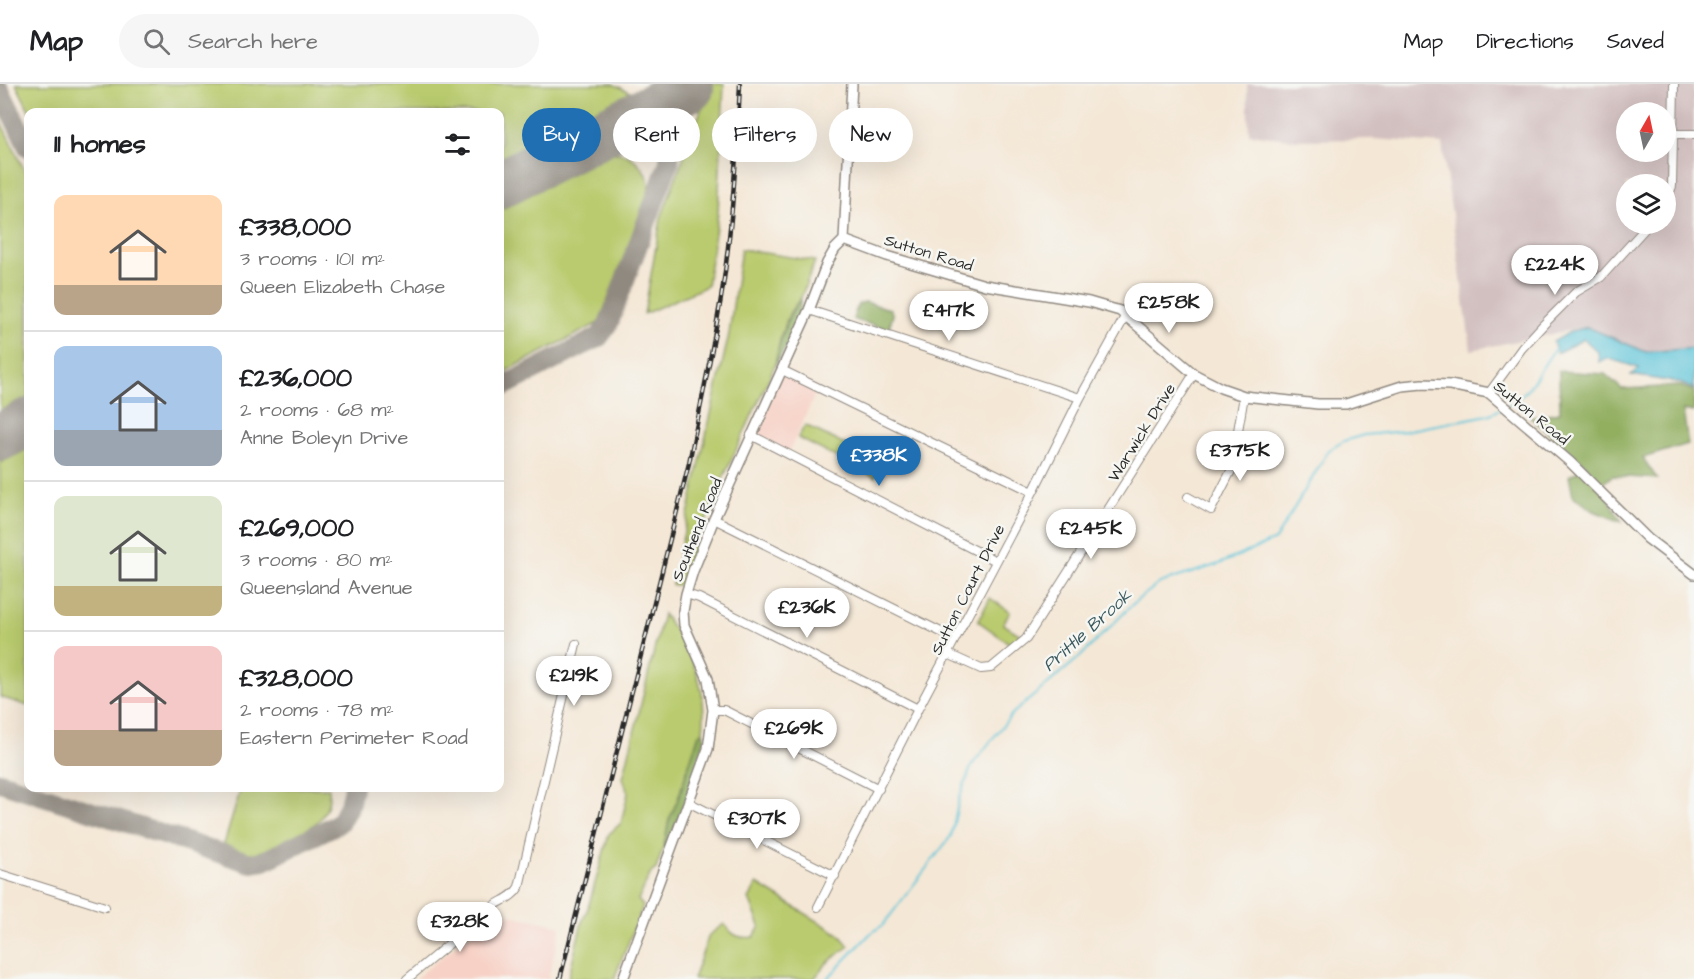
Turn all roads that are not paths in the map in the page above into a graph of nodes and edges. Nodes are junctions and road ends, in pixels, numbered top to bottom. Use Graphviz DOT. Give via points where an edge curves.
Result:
graph roads {
  1 [pos="852,84"];
  2 [pos="1674,84"];
  3 [pos="1674,102"];
  4 [pos="1676,134"];
  5 [pos="1694,134"];
  6 [pos="1640,234"];
  7 [pos="844,240"];
  8 [pos="809,310"];
  9 [pos="1126,315"];
  10 [pos="782,370"];
  11 [pos="1194,374"];
  12 [pos="1489,393"];
  13 [pos="1244,396"];
  14 [pos="1080,398"];
  15 [pos="752,435"];
  16 [pos="1033,492"];
  17 [pos="1188,497"];
  18 [pos="714,519"];
  19 [pos="996,561"];
  20 [pos="1694,574"];
  21 [pos="686,594"];
  22 [pos="955,639"];
  23 [pos="576,644"];
  24 [pos="948,654"];
  25 [pos="918,709"];
  26 [pos="713,710"];
  27 [pos="879,789"];
  28 [pos="690,803"];
  29 [pos="0,874"];
  30 [pos="835,876"];
  31 [pos="105,907"];
  32 [pos="818,907"];
  33 [pos="407,979"];
  34 [pos="623,979"];
  1 -- 7 [label="street"];
  2 -- 3 [label="street"];
  4 -- 5 [label="street"];
  6 -- 12 [label="street" via="1601,277 1576,292 1544,324"];
  7 -- 8 [label="street, Southend Road" via="827,263"];
  7 -- 9 [label="street, Sutton Road" via="985,285 1108,306"];
  8 -- 10 [label="street, Southend Road"];
  8 -- 14 [label="street"];
  9 -- 11 [label="street, Sutton Road"];
  9 -- 14 [label="street, Sutton Court Drive"];
  10 -- 15 [label="street, Southend Road"];
  10 -- 16 [label="street"];
  11 -- 13 [label="street, Sutton Road"];
  11 -- 24 [label="street, Warwick Drive" via="1026,639 991,668 981,669"];
  12 -- 13 [label="street, Sutton Road" via="1422,384 1402,386 1346,404 1318,405"];
  12 -- 20 [label="street, Sutton Road" via="1570,462 1648,539"];
  13 -- 17 [label="street" via="1231,471 1224,489 1211,510"];
  14 -- 16 [label="street, Sutton Court Drive"];
  15 -- 18 [label="street, Southend Road"];
  15 -- 19 [label="street"];
  16 -- 19 [label="street, Sutton Court Drive"];
  18 -- 21 [label="street, Southend Road"];
  18 -- 22 [label="street"];
  19 -- 22 [label="street, Sutton Court Drive"];
  21 -- 25 [label="street"];
  21 -- 26 [label="street, Southend Road" via="684,625 708,679"];
  22 -- 24 [label="street, Sutton Court Drive"];
  23 -- 33 [label="street" via="521,882 512,897 495,905"];
  24 -- 25 [label="street, Sutton Court Drive"];
  25 -- 27 [label="street, Sutton Court Drive"];
  26 -- 27 [label="street" via="724,710"];
  26 -- 28 [label="street, Southend Road" via="708,749"];
  27 -- 30 [label="street, Sutton Court Drive"];
  28 -- 30 [label="street"];
  28 -- 34 [label="street, Southend Road"];
  29 -- 31 [label="street"];
  30 -- 32 [label="street, Sutton Court Drive"];
}
